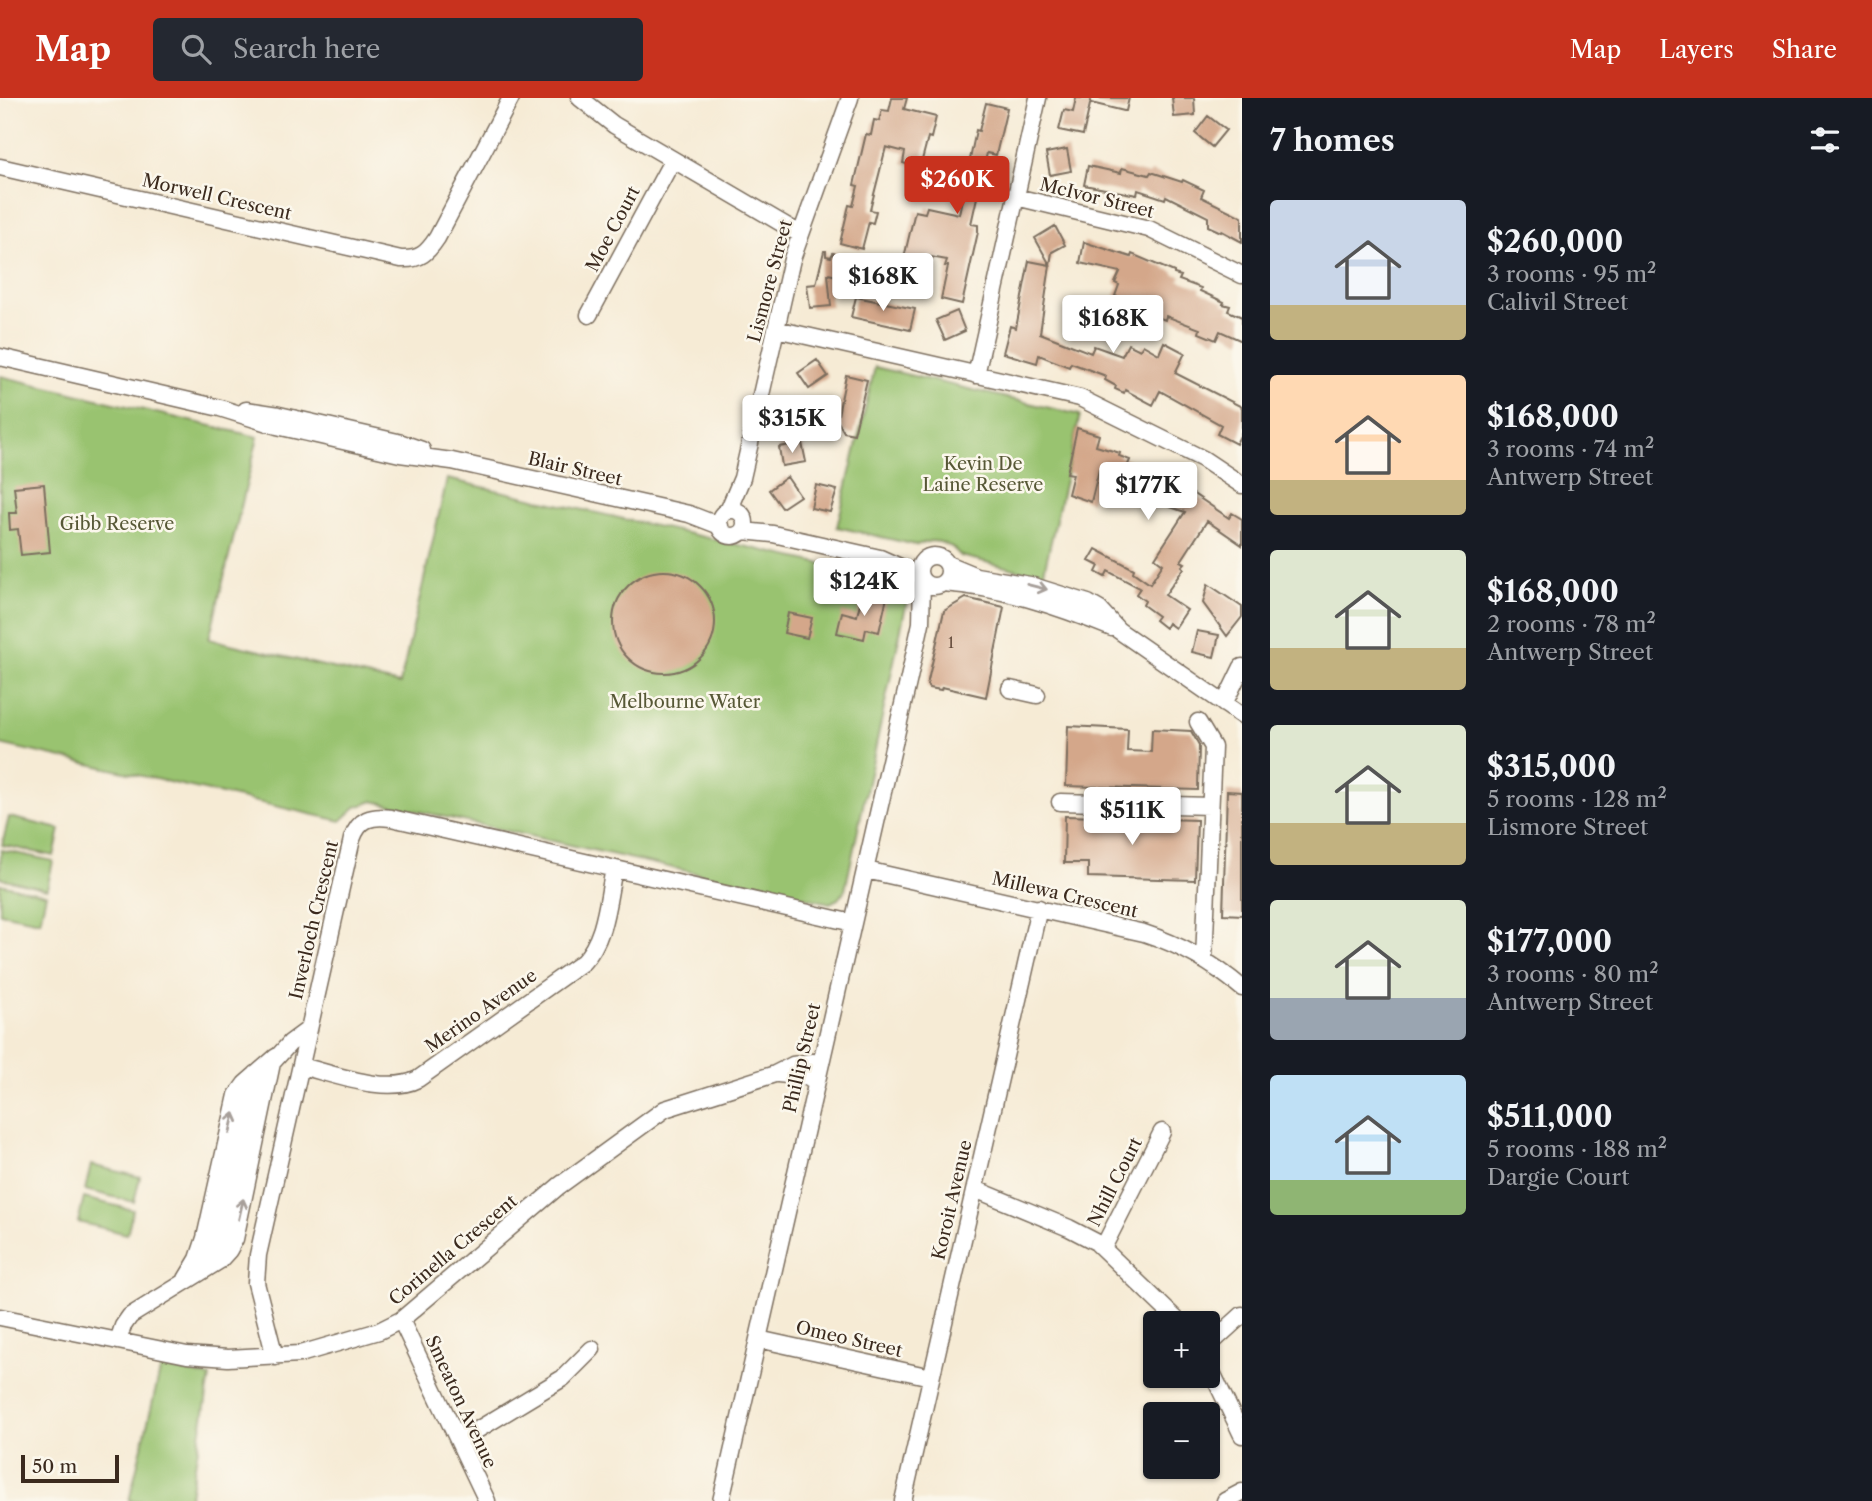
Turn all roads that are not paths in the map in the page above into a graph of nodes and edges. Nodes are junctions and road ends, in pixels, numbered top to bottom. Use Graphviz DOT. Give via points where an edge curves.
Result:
graph roads {
  1 [pos="511,98"];
  2 [pos="580,98"];
  3 [pos="850,98"];
  4 [pos="1038,98"];
  5 [pos="672,161"];
  6 [pos="0,167"];
  7 [pos="1016,197"];
  8 [pos="800,234"];
  9 [pos="1242,275"];
  10 [pos="589,315"];
  11 [pos="776,329"];
  12 [pos="0,357"];
  13 [pos="976,375"];
  14 [pos="1242,485"];
  15 [pos="733,519"];
  16 [pos="947,564"];
  17 [pos="922,572"];
  18 [pos="941,584"];
  19 [pos="921,624"];
  20 [pos="1118,630"];
  21 [pos="1242,668"];
  22 [pos="1010,689"];
  23 [pos="1037,695"];
  24 [pos="1219,700"];
  25 [pos="1242,716"];
  26 [pos="1198,722"];
  27 [pos="1060,802"];
  28 [pos="1210,806"];
  29 [pos="614,869"];
  30 [pos="866,870"];
  31 [pos="1039,908"];
  32 [pos="853,923"];
  33 [pos="1204,960"];
  34 [pos="1242,988"];
  35 [pos="309,1029"];
  36 [pos="276,1056"];
  37 [pos="821,1063"];
  38 [pos="301,1066"];
  39 [pos="256,1074"];
  40 [pos="775,1074"];
  41 [pos="816,1083"];
  42 [pos="1162,1132"];
  43 [pos="975,1189"];
  44 [pos="1103,1248"];
  45 [pos="207,1269"];
  46 [pos="185,1281"];
  47 [pos="1168,1311"];
  48 [pos="1242,1315"];
  49 [pos="0,1317"];
  50 [pos="401,1320"];
  51 [pos="1220,1335"];
  52 [pos="758,1339"];
  53 [pos="118,1341"];
  54 [pos="592,1349"];
  55 [pos="275,1357"];
  56 [pos="931,1377"];
  57 [pos="1219,1388"];
  58 [pos="1242,1435"];
  59 [pos="459,1441"];
  60 [pos="1242,1492"];
  61 [pos="486,1501"];
  62 [pos="721,1501"];
  63 [pos="903,1501"];
  64 [pos="1225,1501"];
  1 -- 6 [label="street, Morwell Crescent" via="431,261 401,259"];
  2 -- 5 [label="street"];
  3 -- 8 [label="street, Lismore Street"];
  4 -- 7 [label="street"];
  5 -- 8 [label="street"];
  5 -- 10 [label="street, Moe Court"];
  7 -- 9 [label="street, McIvor Street" via="1149,229"];
  7 -- 13 [label="street"];
  8 -- 11 [label="street, Lismore Street"];
  11 -- 13 [label="street"];
  11 -- 15 [label="street, Lismore Street"];
  12 -- 15 [label="street, Blair Street" via="220,408 267,412 402,443 452,461 689,514"];
  13 -- 14 [label="street" via="1089,402 1203,459"];
  15 -- 17 [label="street, Blair Street" via="773,534"];
  16 -- 17 [label="street" via="937,556"];
  16 -- 18 [label="street" via="948,574"];
  16 -- 20 [label="street, one-way" via="976,576 1077,599 1100,610"];
  17 -- 18 [label="street" via="930,585"];
  17 -- 19 [label="street, Phillip Street"];
  18 -- 19 [label="street, Phillip Street"];
  18 -- 20 [label="street" via="967,585 1059,606"];
  19 -- 30 [label="street, Phillip Street"];
  20 -- 24 [label="street"];
  21 -- 24 [label="street"];
  22 -- 23 [label="street"];
  24 -- 25 [label="street"];
  26 -- 28 [label="street" via="1213,747"];
  27 -- 28 [label="street"];
  28 -- 33 [label="street"];
  29 -- 32 [label="street, Inverloch Crescent"];
  29 -- 35 [label="street, Inverloch Crescent" via="391,818 365,819 352,839"];
  29 -- 38 [label="street, Merino Avenue" via="599,938 583,962 418,1079 385,1086"];
  30 -- 31 [label="street, Millewa Crescent"];
  30 -- 32 [label="street, Phillip Street"];
  31 -- 33 [label="street, Millewa Crescent" via="1144,933"];
  31 -- 43 [label="street, Koroit Avenue"];
  32 -- 37 [label="street, Phillip Street"];
  33 -- 34 [label="street, Millewa Crescent"];
  35 -- 36 [label="street"];
  35 -- 38 [label="street, Inverloch Crescent"];
  36 -- 39 [label="street"];
  45 -- 36 [label="street, one-way" via="225,1256 234,1239"];
  37 -- 40 [label="street, Corinella Crescent" via="803,1062"];
  37 -- 41 [label="street, Phillip Street"];
  38 -- 55 [label="street, Inverloch Crescent" via="255,1273"];
  39 -- 45 [label="street" via="219,1242"];
  46 -- 39 [label="street, one-way" via="205,1238 237,1095"];
  40 -- 41 [label="street, Corinella Crescent"];
  40 -- 50 [label="street, Corinella Crescent" via="665,1109 559,1186"];
  41 -- 52 [label="street, Phillip Street"];
  42 -- 44 [label="street, Nhill Court"];
  43 -- 44 [label="street" via="1069,1228"];
  43 -- 56 [label="street, Koroit Avenue"];
  44 -- 47 [label="street"];
  45 -- 46 [label="street"];
  46 -- 53 [label="street" via="130,1316"];
  48 -- 51 [label="street"];
  49 -- 53 [label="street, Corinella Crescent"];
  50 -- 55 [label="street, Corinella Crescent" via="379,1331"];
  50 -- 59 [label="street, Smeaton Avenue"];
  52 -- 56 [label="street, Omeo Street"];
  52 -- 62 [label="street, Phillip Street"];
  53 -- 55 [label="street, Corinella Crescent" via="209,1358"];
  54 -- 59 [label="street" via="563,1378"];
  56 -- 63 [label="street, Koroit Avenue"];
  57 -- 58 [label="street"];
  59 -- 61 [label="street, Smeaton Avenue"];
  60 -- 64 [label="street"];
}
